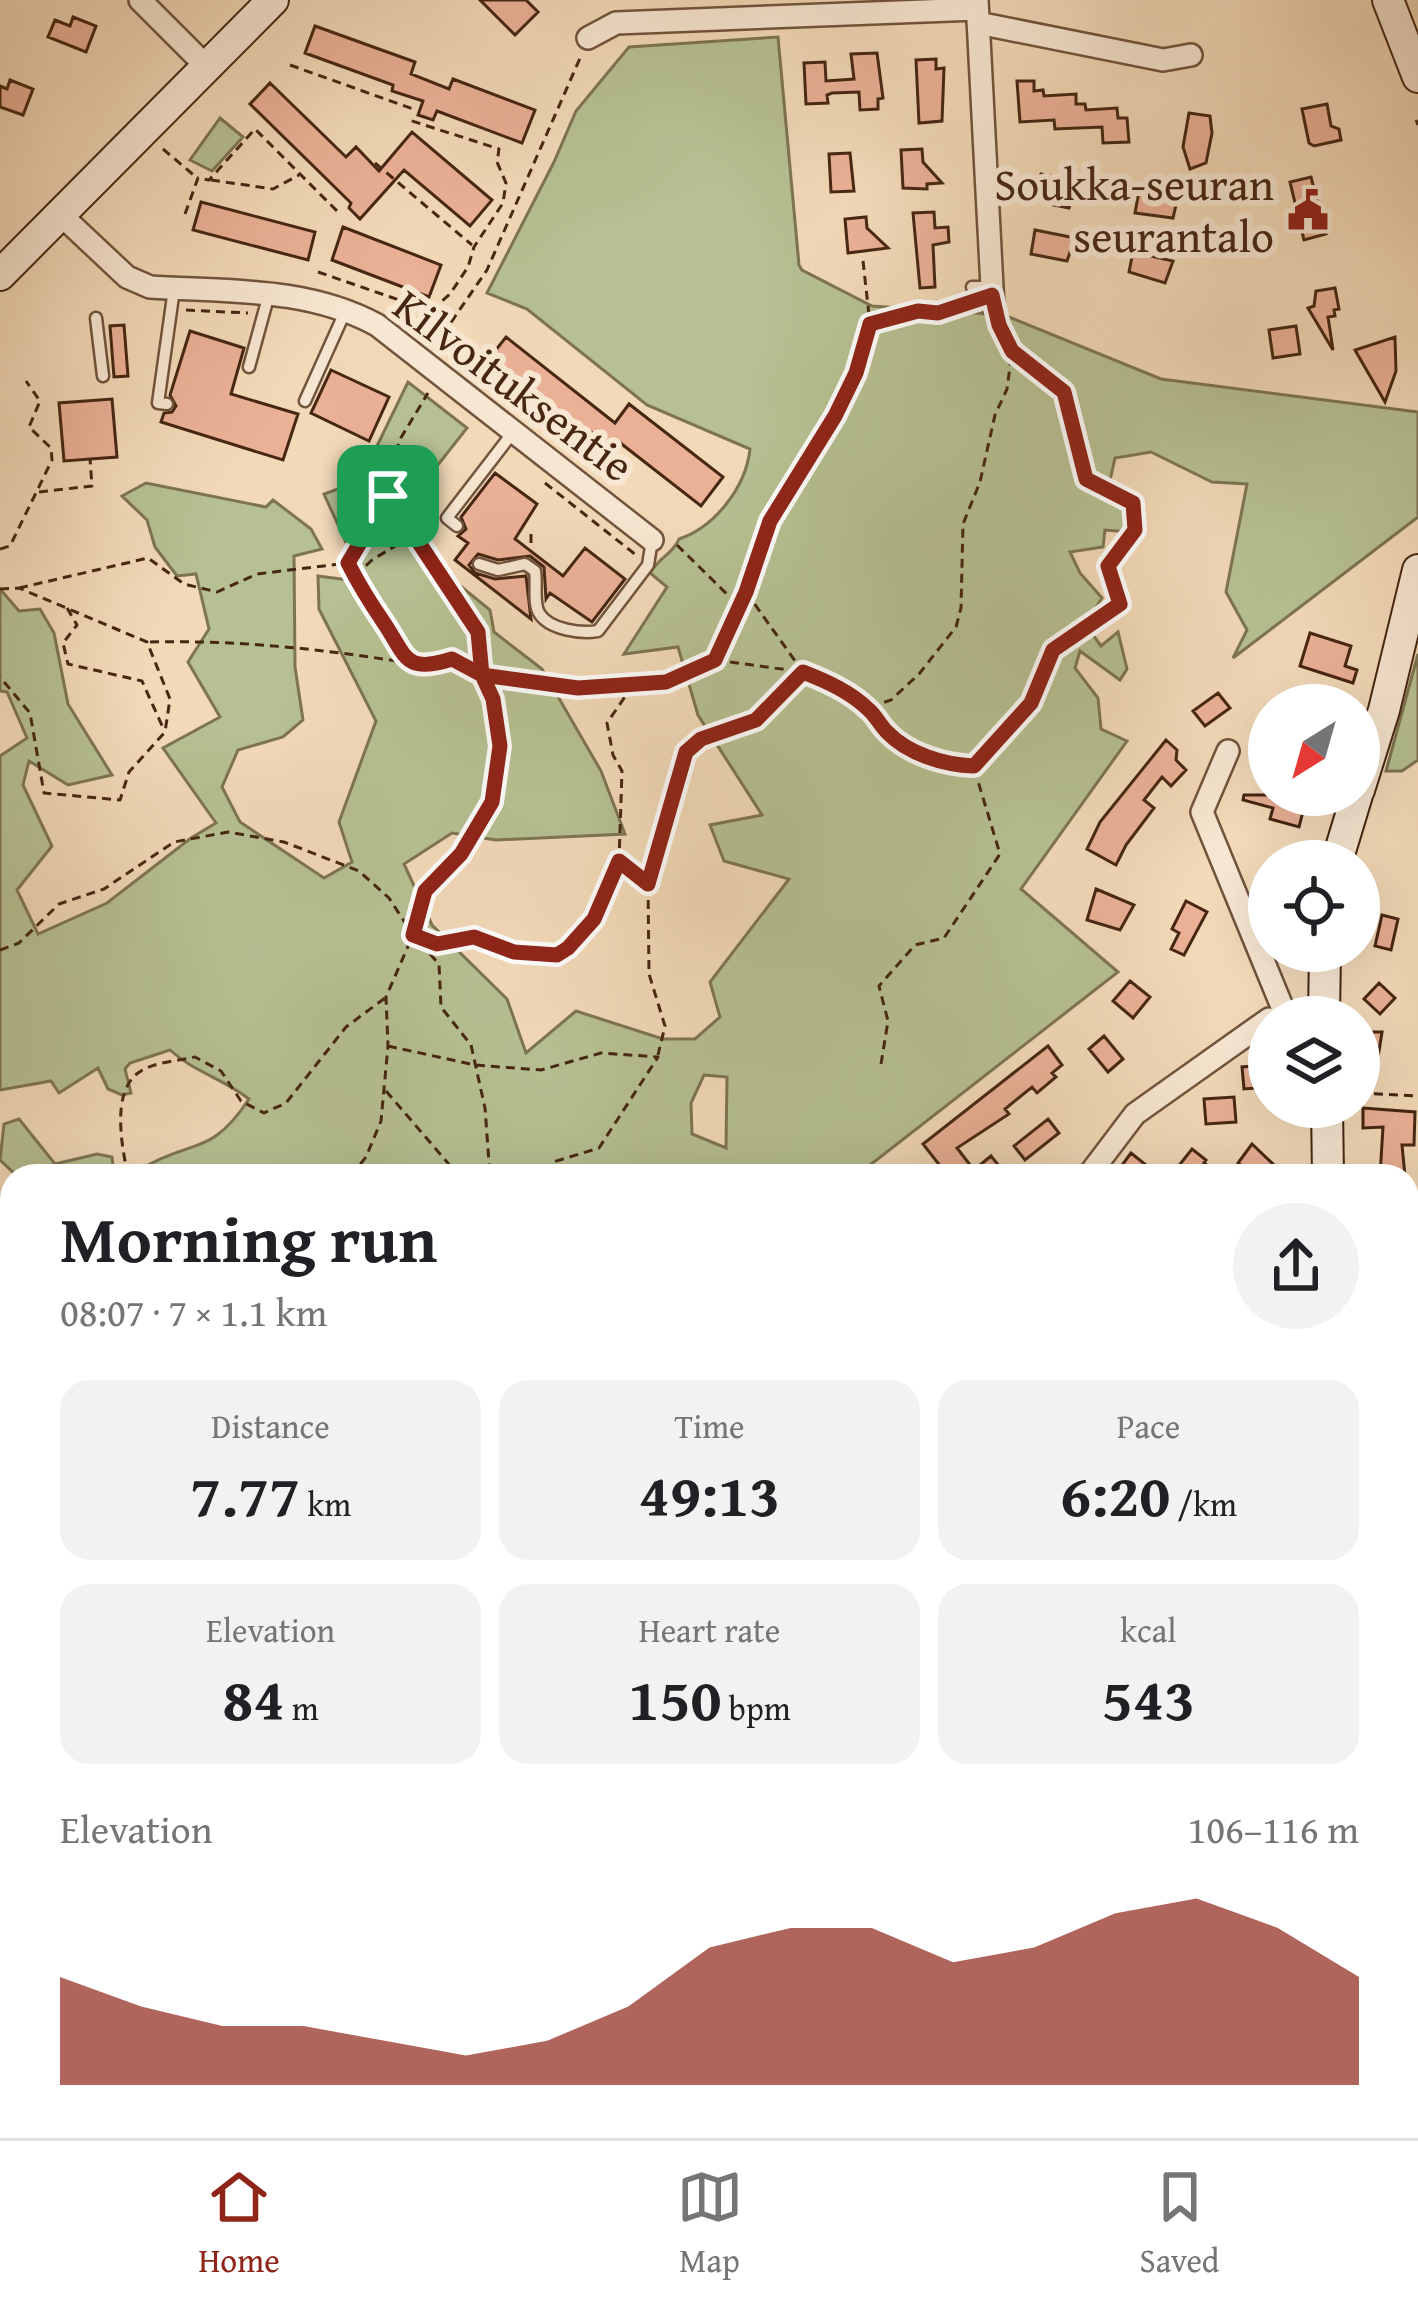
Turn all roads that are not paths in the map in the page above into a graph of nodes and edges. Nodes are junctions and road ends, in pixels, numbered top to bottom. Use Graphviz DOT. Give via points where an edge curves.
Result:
graph roads {
  1 [pos="140,0"];
  2 [pos="273,0"];
  3 [pos="1388,0"];
  4 [pos="977,11"];
  5 [pos="588,38"];
  6 [pos="1192,55"];
  7 [pos="207,67"];
  8 [pos="1418,76"];
  9 [pos="62,216"];
  10 [pos="0,275"];
  11 [pos="987,293"];
  12 [pos="173,299"];
  13 [pos="266,304"];
  14 [pos="346,309"];
  15 [pos="96,319"];
  16 [pos="249,367"];
  17 [pos="103,376"];
  18 [pos="305,401"];
  19 [pos="167,404"];
  20 [pos="514,431"];
  21 [pos="457,526"];
  22 [pos="652,540"];
  23 [pos="479,564"];
  24 [pos="1418,570"];
  25 [pos="1380,723"];
  26 [pos="1228,751"];
  27 [pos="1268,996"];
  28 [pos="1248,1034"];
  29 [pos="1327,1128"];
  30 [pos="1097,1164"];
  31 [pos="1328,1164"];
  1 -- 7 [label="street"];
  2 -- 7 [label="street"];
  3 -- 8 [label="street"];
  4 -- 5 [label="street" via="616,23"];
  4 -- 6 [label="street" via="1163,60"];
  4 -- 11 [label="street"];
  7 -- 9 [label="street"];
  9 -- 10 [label="street"];
  9 -- 12 [label="street, Kilvoituksentie" via="127,277"];
  12 -- 13 [label="street, Kilvoituksentie"];
  12 -- 19 [label="lane" via="158,403"];
  13 -- 14 [label="street, Kilvoituksentie" via="311,298"];
  13 -- 16 [label="lane"];
  14 -- 18 [label="lane"];
  14 -- 20 [label="street, Kilvoituksentie" via="429,354"];
  15 -- 17 [label="lane"];
  20 -- 21 [label="lane" via="447,518"];
  20 -- 22 [label="street, Kilvoituksentie"];
  22 -- 23 [label="lane" via="648,565 591,634 544,619 535,571 525,564"];
  24 -- 25 [label="street"];
  26 -- 27 [label="street" via="1202,812"];
  28 -- 30 [label="street" via="1135,1114"];
  29 -- 31 [label="street"];
}
